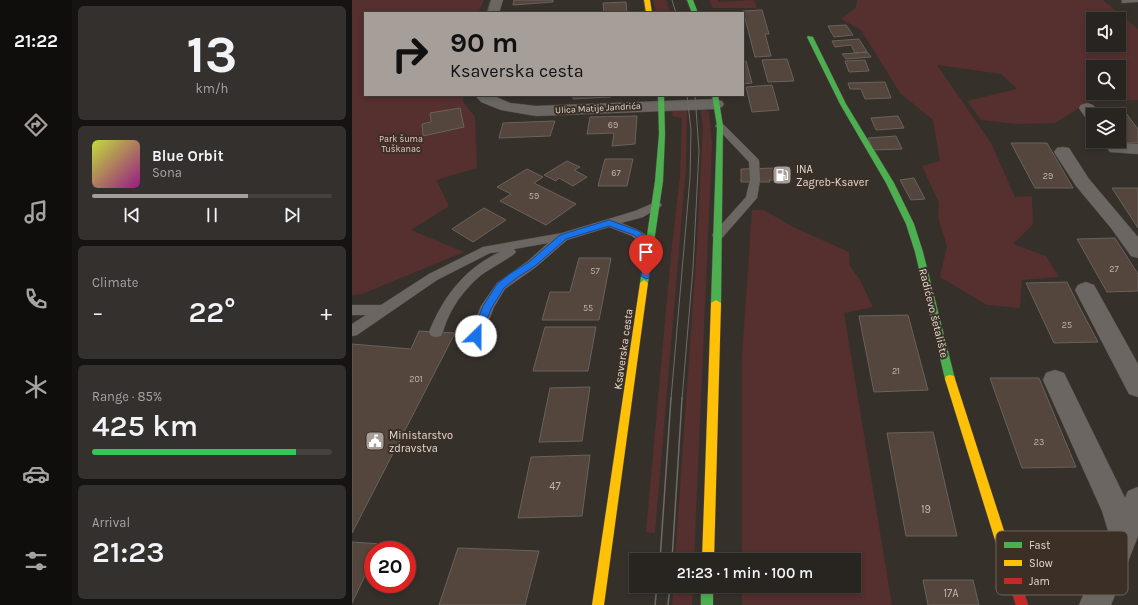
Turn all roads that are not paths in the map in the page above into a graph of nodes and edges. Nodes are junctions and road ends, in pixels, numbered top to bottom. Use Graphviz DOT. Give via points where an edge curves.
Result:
graph roads {
  1 [pos="497,0"];
  2 [pos="647,0"];
  3 [pos="690,0"];
  4 [pos="1125,0"];
  5 [pos="1138,0"];
  6 [pos="493,12"];
  7 [pos="649,12"];
  8 [pos="695,12"];
  9 [pos="810,37"];
  10 [pos="484,96"];
  11 [pos="661,100"];
  12 [pos="715,100"];
  13 [pos="720,126"];
  14 [pos="1116,148"];
  15 [pos="1138,149"];
  16 [pos="1062,152"];
  17 [pos="656,205"];
  18 [pos="609,223"];
  19 [pos="718,235"];
  20 [pos="563,237"];
  21 [pos="534,242"];
  22 [pos="650,246"];
  23 [pos="1138,251"];
  24 [pos="1086,290"];
  25 [pos="352,310"];
  26 [pos="383,310"];
  27 [pos="352,331"];
  28 [pos="436,332"];
  29 [pos="476,336"];
  30 [pos="1055,380"];
  31 [pos="1138,387"];
  32 [pos="1138,500"];
  33 [pos="998,531"];
  34 [pos="1123,531"];
  35 [pos="1125,531"];
  36 [pos="708,553"];
  37 [pos="707,593"];
  38 [pos="1019,595"];
  39 [pos="1099,595"];
  40 [pos="599,603"];
  41 [pos="707,605"];
  42 [pos="1022,605"];
  43 [pos="1095,605"];
  1 -- 6 [label="street"];
  2 -- 7 [label="main road"];
  3 -- 8 [label="main road"];
  4 -- 5 [label="lane"];
  9 -- 33 [label="main road, Radićevo šetalište" via="843,104 901,203 910,224 950,380"];
  10 -- 11 [label="street, Ulica Matije Jandrića" via="507,107 536,111"];
  11 -- 12 [label="street, Ulica Matije Jandrića"];
  11 -- 17 [label="main road, Ksaverska cesta" via="661,155"];
  12 -- 13 [label="main road"];
  13 -- 19 [label="main road"];
  13 -- 19 [label="lane" via="754,161 755,180 751,198"];
  14 -- 15 [label="street"];
  16 -- 23 [label="street" via="1082,182"];
  17 -- 18 [label="lane" via="639,214"];
  17 -- 22 [label="main road, Ksaverska cesta"];
  18 -- 20 [label="lane"];
  18 -- 22 [label="lane" via="636,233"];
  19 -- 36 [label="main road"];
  20 -- 21 [label="lane"];
  20 -- 29 [label="lane" via="532,264 500,286 488,306"];
  21 -- 26 [label="lane" via="487,250 433,277"];
  21 -- 28 [label="lane" via="495,258 477,271 457,292"];
  22 -- 40 [label="main road, Ksaverska cesta"];
  24 -- 31 [label="street"];
  25 -- 26 [label="lane"];
  26 -- 27 [label="lane"];
  30 -- 34 [label="street"];
  32 -- 35 [label="street"];
  37 -- 41 [label="main road"];
  38 -- 42 [label="main road, Radićevo šetalište"];
  39 -- 43 [label="street"];
}
